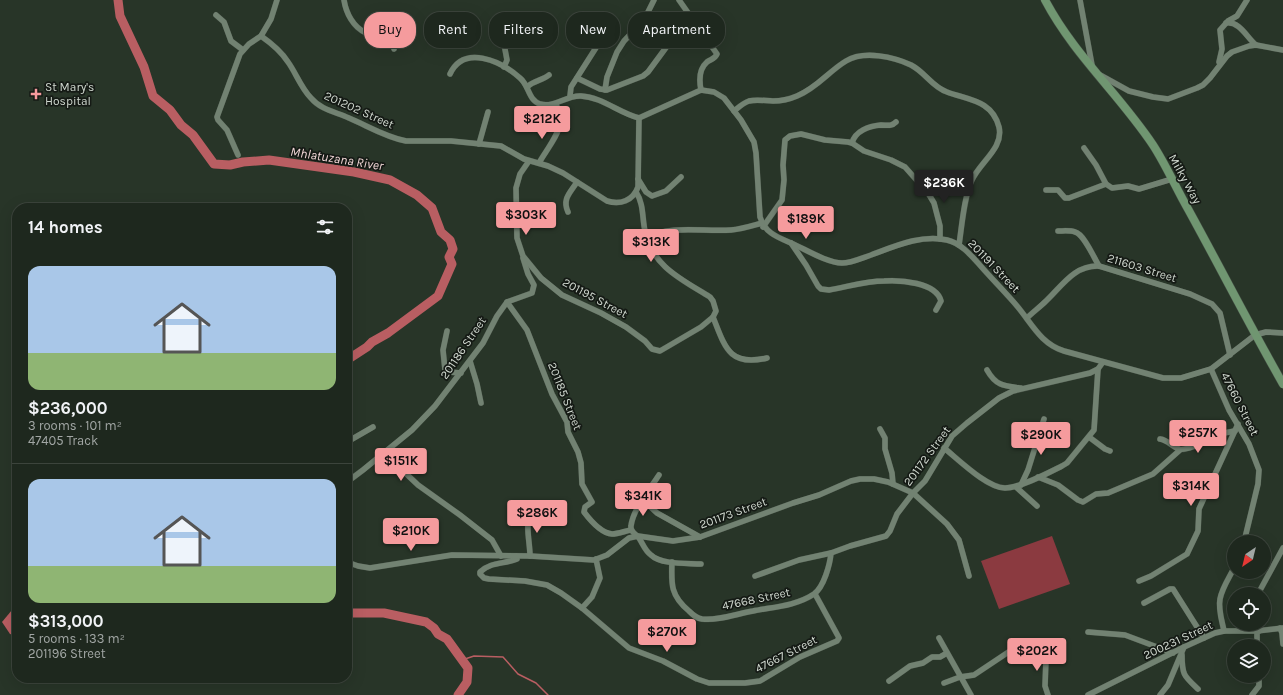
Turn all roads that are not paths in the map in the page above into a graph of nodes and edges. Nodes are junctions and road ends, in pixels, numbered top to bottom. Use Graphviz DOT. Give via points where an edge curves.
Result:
graph roads {
  1 [pos="344,0"];
  2 [pos="654,0"];
  3 [pos="679,0"];
  4 [pos="1045,0"];
  5 [pos="1080,0"];
  6 [pos="1247,0"];
  7 [pos="276,3"];
  8 [pos="688,12"];
  9 [pos="216,15"];
  10 [pos="1225,23"];
  11 [pos="261,36"];
  12 [pos="1256,45"];
  13 [pos="505,48"];
  14 [pos="596,48"];
  15 [pos="666,48"];
  16 [pos="713,48"];
  17 [pos="394,49"];
  18 [pos="243,50"];
  19 [pos="1283,50"];
  20 [pos="504,67"];
  21 [pos="1218,67"];
  22 [pos="1094,72"];
  23 [pos="450,74"];
  24 [pos="549,75"];
  25 [pos="576,78"];
  26 [pos="527,87"];
  27 [pos="605,90"];
  28 [pos="701,90"];
  29 [pos="570,96"];
  30 [pos="556,104"];
  31 [pos="734,111"];
  32 [pos="488,112"];
  33 [pos="638,118"];
  34 [pos="896,122"];
  35 [pos="852,143"];
  36 [pos="479,144"];
  37 [pos="1084,148"];
  38 [pos="238,155"];
  39 [pos="529,161"];
  40 [pos="539,163"];
  41 [pos="681,177"];
  42 [pos="638,179"];
  43 [pos="1172,179"];
  44 [pos="577,182"];
  45 [pos="1106,184"];
  46 [pos="1046,190"];
  47 [pos="636,192"];
  48 [pos="568,212"];
  49 [pos="762,225"];
  50 [pos="1058,231"];
  51 [pos="647,237"];
  52 [pos="940,239"];
  53 [pos="791,243"];
  54 [pos="959,245"];
  55 [pos="523,256"];
  56 [pos="1099,266"];
  57 [pos="508,302"];
  58 [pos="936,310"];
  59 [pos="713,317"];
  60 [pos="1027,318"];
  61 [pos="447,331"];
  62 [pos="1283,333"];
  63 [pos="1255,335"];
  64 [pos="1230,355"];
  65 [pos="767,358"];
  66 [pos="470,361"];
  67 [pos="1103,362"];
  68 [pos="1098,369"];
  69 [pos="1211,369"];
  70 [pos="987,370"];
  71 [pos="461,373"];
  72 [pos="1283,384"];
  73 [pos="1026,388"];
  74 [pos="481,403"];
  75 [pos="1044,419"];
  76 [pos="1238,424"];
  77 [pos="373,427"];
  78 [pos="880,429"];
  79 [pos="1235,431"];
  80 [pos="1089,437"];
  81 [pos="352,439"];
  82 [pos="1160,439"];
  83 [pos="944,448"];
  84 [pos="1180,450"];
  85 [pos="386,451"];
  86 [pos="1110,451"];
  87 [pos="659,475"];
  88 [pos="352,477"];
  89 [pos="1038,477"];
  90 [pos="893,484"];
  91 [pos="1018,486"];
  92 [pos="913,492"];
  93 [pos="643,500"];
  94 [pos="1036,506"];
  95 [pos="532,509"];
  96 [pos="631,530"];
  97 [pos="1246,535"];
  98 [pos="637,536"];
  99 [pos="700,537"];
  100 [pos="1283,548"];
  101 [pos="832,553"];
  102 [pos="501,556"];
  103 [pos="516,556"];
  104 [pos="530,556"];
  105 [pos="1280,557"];
  106 [pos="596,560"];
  107 [pos="672,562"];
  108 [pos="352,564"];
  109 [pos="701,564"];
  110 [pos="755,576"];
  111 [pos="969,576"];
  112 [pos="1228,579"];
  113 [pos="1139,581"];
  114 [pos="1262,587"];
  115 [pos="814,594"];
  116 [pos="1144,603"];
  117 [pos="582,608"];
  118 [pos="1282,628"];
  119 [pos="1271,629"];
  120 [pos="1224,631"];
  121 [pos="1258,631"];
  122 [pos="1088,632"];
  123 [pos="939,638"];
  124 [pos="1204,638"];
  125 [pos="1258,639"];
  126 [pos="1283,644"];
  127 [pos="1184,647"];
  128 [pos="947,653"];
  129 [pos="1173,653"];
  130 [pos="1182,653"];
  131 [pos="960,677"];
  132 [pos="888,681"];
  133 [pos="944,683"];
  134 [pos="1259,683"];
  135 [pos="1198,690"];
  136 [pos="971,695"];
  137 [pos="1048,695"];
  138 [pos="1088,695"];
  139 [pos="1160,695"];
  140 [pos="1252,695"];
  1 -- 17 [label="street" via="347,14 352,20 365,32 387,34"];
  2 -- 27 [label="street" via="644,20 617,52 607,77"];
  3 -- 8 [label="street"];
  4 -- 22 [label="street, Milky Way" via="1062,29"];
  5 -- 22 [label="street"];
  6 -- 10 [label="street" via="1237,16"];
  7 -- 11 [label="street" via="271,19"];
  9 -- 18 [label="street" via="224,22 231,41"];
  10 -- 12 [label="street" via="1230,22 1239,26"];
  10 -- 21 [label="street" via="1220,30 1222,53"];
  11 -- 18 [label="street"];
  11 -- 36 [label="street, 201202 Street" via="288,61 310,98 325,109 406,141"];
  12 -- 19 [label="street"];
  12 -- 21 [label="street" via="1229,53"];
  13 -- 20 [label="street" via="507,60"];
  14 -- 25 [label="street"];
  15 -- 27 [label="street" via="646,74"];
  16 -- 28 [label="street" via="717,54 701,71"];
  18 -- 38 [label="street" via="217,117 227,130"];
  20 -- 23 [label="street" via="487,59 469,58 456,64"];
  20 -- 26 [label="street" via="521,78"];
  21 -- 22 [label="street" via="1210,78 1197,88 1165,100 1129,91"];
  22 -- 43 [label="street, Milky Way" via="1127,108 1154,146"];
  24 -- 26 [label="street"];
  25 -- 27 [label="street"];
  25 -- 29 [label="street" via="571,86"];
  26 -- 30 [label="street" via="535,101 541,104"];
  28 -- 31 [label="street" via="718,94"];
  28 -- 33 [label="street"];
  29 -- 30 [label="street"];
  29 -- 33 [label="street" via="593,98"];
  30 -- 40 [label="street" via="560,124"];
  31 -- 49 [label="street" via="752,137 755,147"];
  31 -- 54 [label="street" via="754,100 775,101 797,96 808,91 847,61 874,56 886,56 911,65 941,90 980,102 993,114 1000,137 970,186"];
  32 -- 36 [label="street"];
  33 -- 42 [label="street"];
  34 -- 35 [label="street" via="889,126 876,126 859,132"];
  35 -- 49 [label="street" via="801,134 787,138 784,143 782,200"];
  35 -- 52 [label="street" via="864,151 905,167 919,182 936,206"];
  36 -- 39 [label="street, 201202 Street" via="501,146"];
  37 -- 45 [label="street"];
  39 -- 40 [label="street, 201202 Street"];
  39 -- 55 [label="street, 201195 Street" via="520,174 516,188 517,238"];
  40 -- 44 [label="street, 201202 Street"];
  41 -- 42 [label="street" via="666,191 652,196 646,192"];
  42 -- 47 [label="street"];
  43 -- 45 [label="street" via="1139,189 1128,186 1112,188"];
  43 -- 63 [label="street, Milky Way"];
  44 -- 47 [label="street, 201202 Street" via="612,202 628,200"];
  44 -- 48 [label="street" via="565,201"];
  45 -- 46 [label="street" via="1069,198 1065,198 1058,190"];
  47 -- 51 [label="street"];
  49 -- 51 [label="street" via="737,230 669,231"];
  49 -- 53 [label="street, 201191 Street" via="772,234"];
  50 -- 56 [label="street" via="1078,234"];
  51 -- 59 [label="street" via="650,248 667,270 710,297 716,311"];
  52 -- 53 [label="street, 201191 Street" via="913,241 841,263 822,258"];
  52 -- 54 [label="street, 201191 Street"];
  53 -- 58 [label="street" via="820,288 829,290 884,281 916,283 939,296 941,301"];
  54 -- 60 [label="street, 201191 Street"];
  55 -- 57 [label="street" via="534,285 533,291"];
  55 -- 59 [label="street, 201195 Street" via="541,278 562,295 626,327 654,351 664,349"];
  56 -- 60 [label="street, 211603 Street" via="1089,266 1072,274"];
  56 -- 64 [label="street, 211603 Street" via="1190,294 1212,304 1220,313"];
  57 -- 66 [label="street, 201186 Street"];
  57 -- 96 [label="street, 201185 Street" via="527,330 552,394 567,422 568,432 582,467 582,484 592,502 585,507 584,512 606,533"];
  59 -- 65 [label="street" via="726,348 733,355 747,360"];
  60 -- 67 [label="street, 201191 Street" via="1050,345"];
  61 -- 71 [label="street" via="443,350 445,370"];
  62 -- 63 [label="street" via="1266,332"];
  63 -- 64 [label="street, 201191 Street"];
  63 -- 72 [label="street, Milky Way"];
  64 -- 69 [label="street, 201191 Street"];
  66 -- 71 [label="street, 201186 Street"];
  66 -- 74 [label="street"];
  67 -- 68 [label="street"];
  67 -- 69 [label="street, 201191 Street" via="1169,379"];
  68 -- 73 [label="street, 201172 Street"];
  68 -- 80 [label="street" via="1094,428"];
  69 -- 76 [label="street, 47660 Street" via="1228,410"];
  70 -- 73 [label="street" via="998,384"];
  71 -- 85 [label="street, 201186 Street" via="412,430"];
  73 -- 83 [label="street, 201172 Street" via="1013,391 992,403 957,431"];
  75 -- 91 [label="street" via="1028,470"];
  76 -- 79 [label="street"];
  76 -- 97 [label="street, 47660 Street" via="1259,470"];
  77 -- 81 [label="street"];
  78 -- 90 [label="street" via="885,438"];
  79 -- 84 [label="street"];
  79 -- 113 [label="street" via="1199,509 1197,535 1187,554 1152,576"];
  80 -- 86 [label="street"];
  80 -- 89 [label="street" via="1067,463"];
  82 -- 84 [label="street"];
  83 -- 91 [label="street" via="987,482 1002,488"];
  83 -- 92 [label="street, 201172 Street" via="925,481"];
  84 -- 89 [label="street" via="1153,474 1108,493 1096,494 1083,502 1055,483"];
  85 -- 88 [label="street, 201186 Street"];
  85 -- 102 [label="street" via="418,486 492,540"];
  87 -- 93 [label="street"];
  89 -- 91 [label="street"];
  90 -- 92 [label="street, 201173 Street"];
  90 -- 99 [label="street, 201173 Street" via="874,479 851,481"];
  91 -- 94 [label="street"];
  92 -- 101 [label="street, 201172 Street" via="897,514 886,536"];
  92 -- 111 [label="street" via="960,540"];
  93 -- 96 [label="street" via="633,518"];
  93 -- 99 [label="street" via="657,513"];
  95 -- 104 [label="street" via="528,520"];
  96 -- 98 [label="street"];
  98 -- 99 [label="street, 201173 Street" via="673,541"];
  98 -- 106 [label="street" via="629,538"];
  98 -- 107 [label="street" via="652,557"];
  100 -- 105 [label="street"];
  101 -- 110 [label="street, 201172 Street" via="799,560"];
  101 -- 115 [label="street" via="824,579"];
  102 -- 103 [label="street"];
  102 -- 108 [label="street" via="452,555 370,568"];
  103 -- 104 [label="street"];
  103 -- 117 [label="street, 47667 Street" via="517,559 512,561 488,566 480,574 489,579 524,580 547,585"];
  104 -- 106 [label="street"];
  105 -- 114 [label="street"];
  106 -- 117 [label="street" via="600,578 592,597"];
  107 -- 109 [label="street"];
  107 -- 115 [label="street, 47668 Street" via="675,596 694,616 701,619 723,618 784,606"];
  112 -- 120 [label="street" via="1220,600"];
  115 -- 117 [label="street, 47667 Street" via="838,640 754,682 709,683 697,679 629,648"];
  116 -- 124 [label="street" via="1174,589"];
  118 -- 119 [label="street, 200231 Street"];
  118 -- 126 [label="street"];
  120 -- 124 [label="street, 200231 Street"];
  121 -- 125 [label="street"];
  122 -- 129 [label="street" via="1125,635"];
  123 -- 128 [label="street"];
  124 -- 127 [label="street, 200231 Street"];
  127 -- 129 [label="street, 200231 Street"];
  127 -- 130 [label="street"];
  128 -- 131 [label="street"];
  128 -- 132 [label="street" via="910,666"];
  129 -- 138 [label="street, 200231 Street"];
  130 -- 135 [label="street" via="1182,671"];
  130 -- 139 [label="street" via="1168,685"];
  131 -- 133 [label="street"];
  131 -- 136 [label="street"];
  131 -- 137 [label="street" via="974,675 1022,645 1042,642 1046,659 1045,686"];
  134 -- 140 [label="street"];
}
